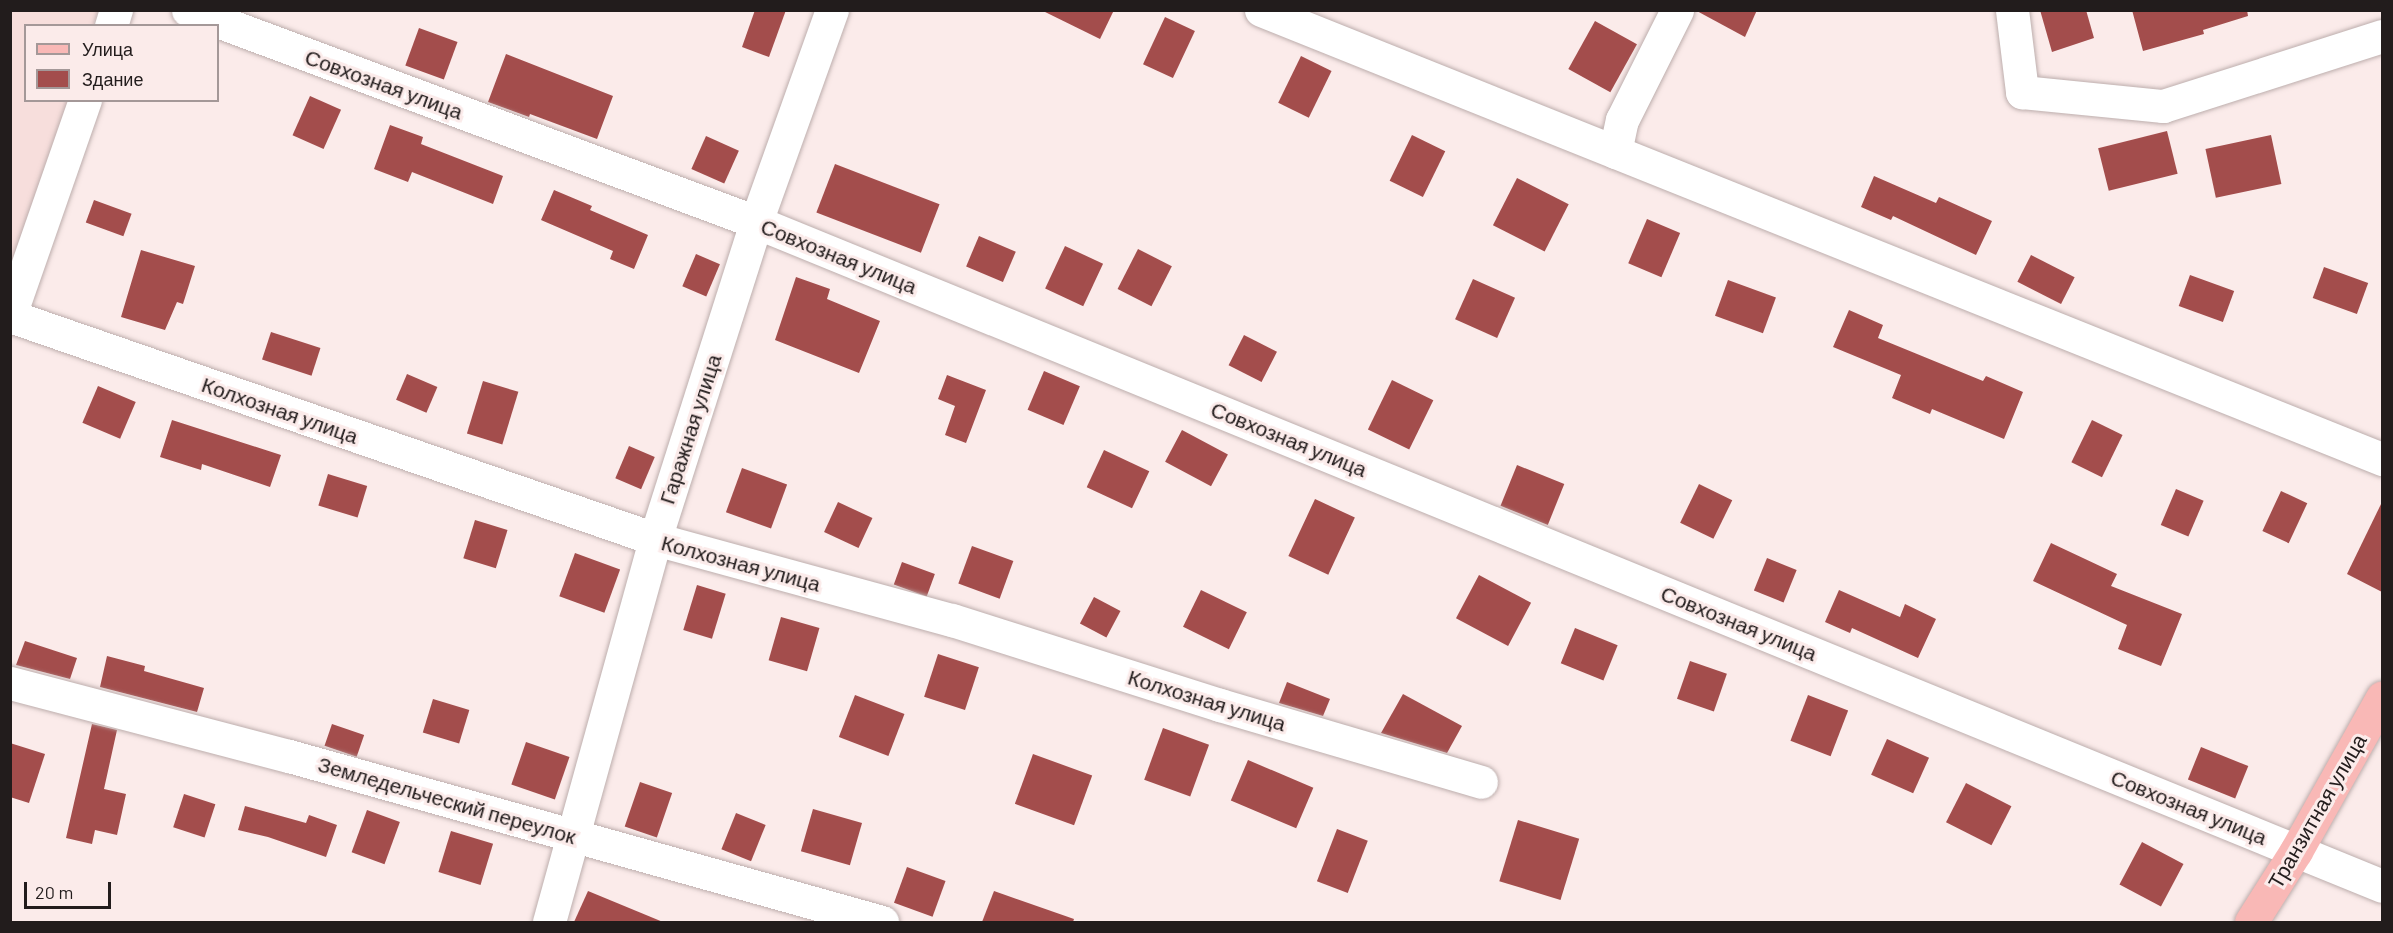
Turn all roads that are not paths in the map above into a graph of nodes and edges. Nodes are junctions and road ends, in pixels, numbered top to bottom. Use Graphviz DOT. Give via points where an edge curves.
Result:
graph roads {
  1 [pos="188,10"];
  2 [pos="832,10"];
  3 [pos="1261,10"];
  4 [pos="1677,10"];
  5 [pos="2012,10"];
  6 [pos="2382,36"];
  7 [pos="84,102"];
  8 [pos="1614,152"];
  9 [pos="756,222"];
  10 [pos="10,316"];
  11 [pos="2382,459"];
  12 [pos="655,539"];
  13 [pos="10,683"];
  14 [pos="2382,698"];
  15 [pos="1481,782"];
  16 [pos="574,836"];
  17 [pos="2296,850"];
  18 [pos="2382,886"];
  19 [pos="549,922"];
  20 [pos="882,922"];
  21 [pos="2251,922"];
  1 -- 9 [label="street, Совхозная улица"];
  2 -- 9 [label="street, Гаражная улица"];
  3 -- 8 [label="street"];
  4 -- 8 [label="street" via="1622,120"];
  5 -- 6 [label="street" via="2022,92 2163,106"];
  7 -- 10 [label="street"];
  8 -- 11 [label="street"];
  9 -- 12 [label="street, Гаражная улица"];
  9 -- 17 [label="street, Совхозная улица"];
  10 -- 12 [label="street, Колхозная улица"];
  12 -- 15 [label="street, Колхозная улица" via="952,620"];
  12 -- 16 [label="street, Гаражная улица"];
  13 -- 16 [label="street, Земледельческий переулок"];
  14 -- 17 [label="main road, Транзитная улица"];
  16 -- 19 [label="street, Гаражная улица"];
  16 -- 20 [label="street, Земледельческий переулок"];
  17 -- 18 [label="street, Совхозная улица"];
  17 -- 21 [label="main road, Транзитная улица"];
}
